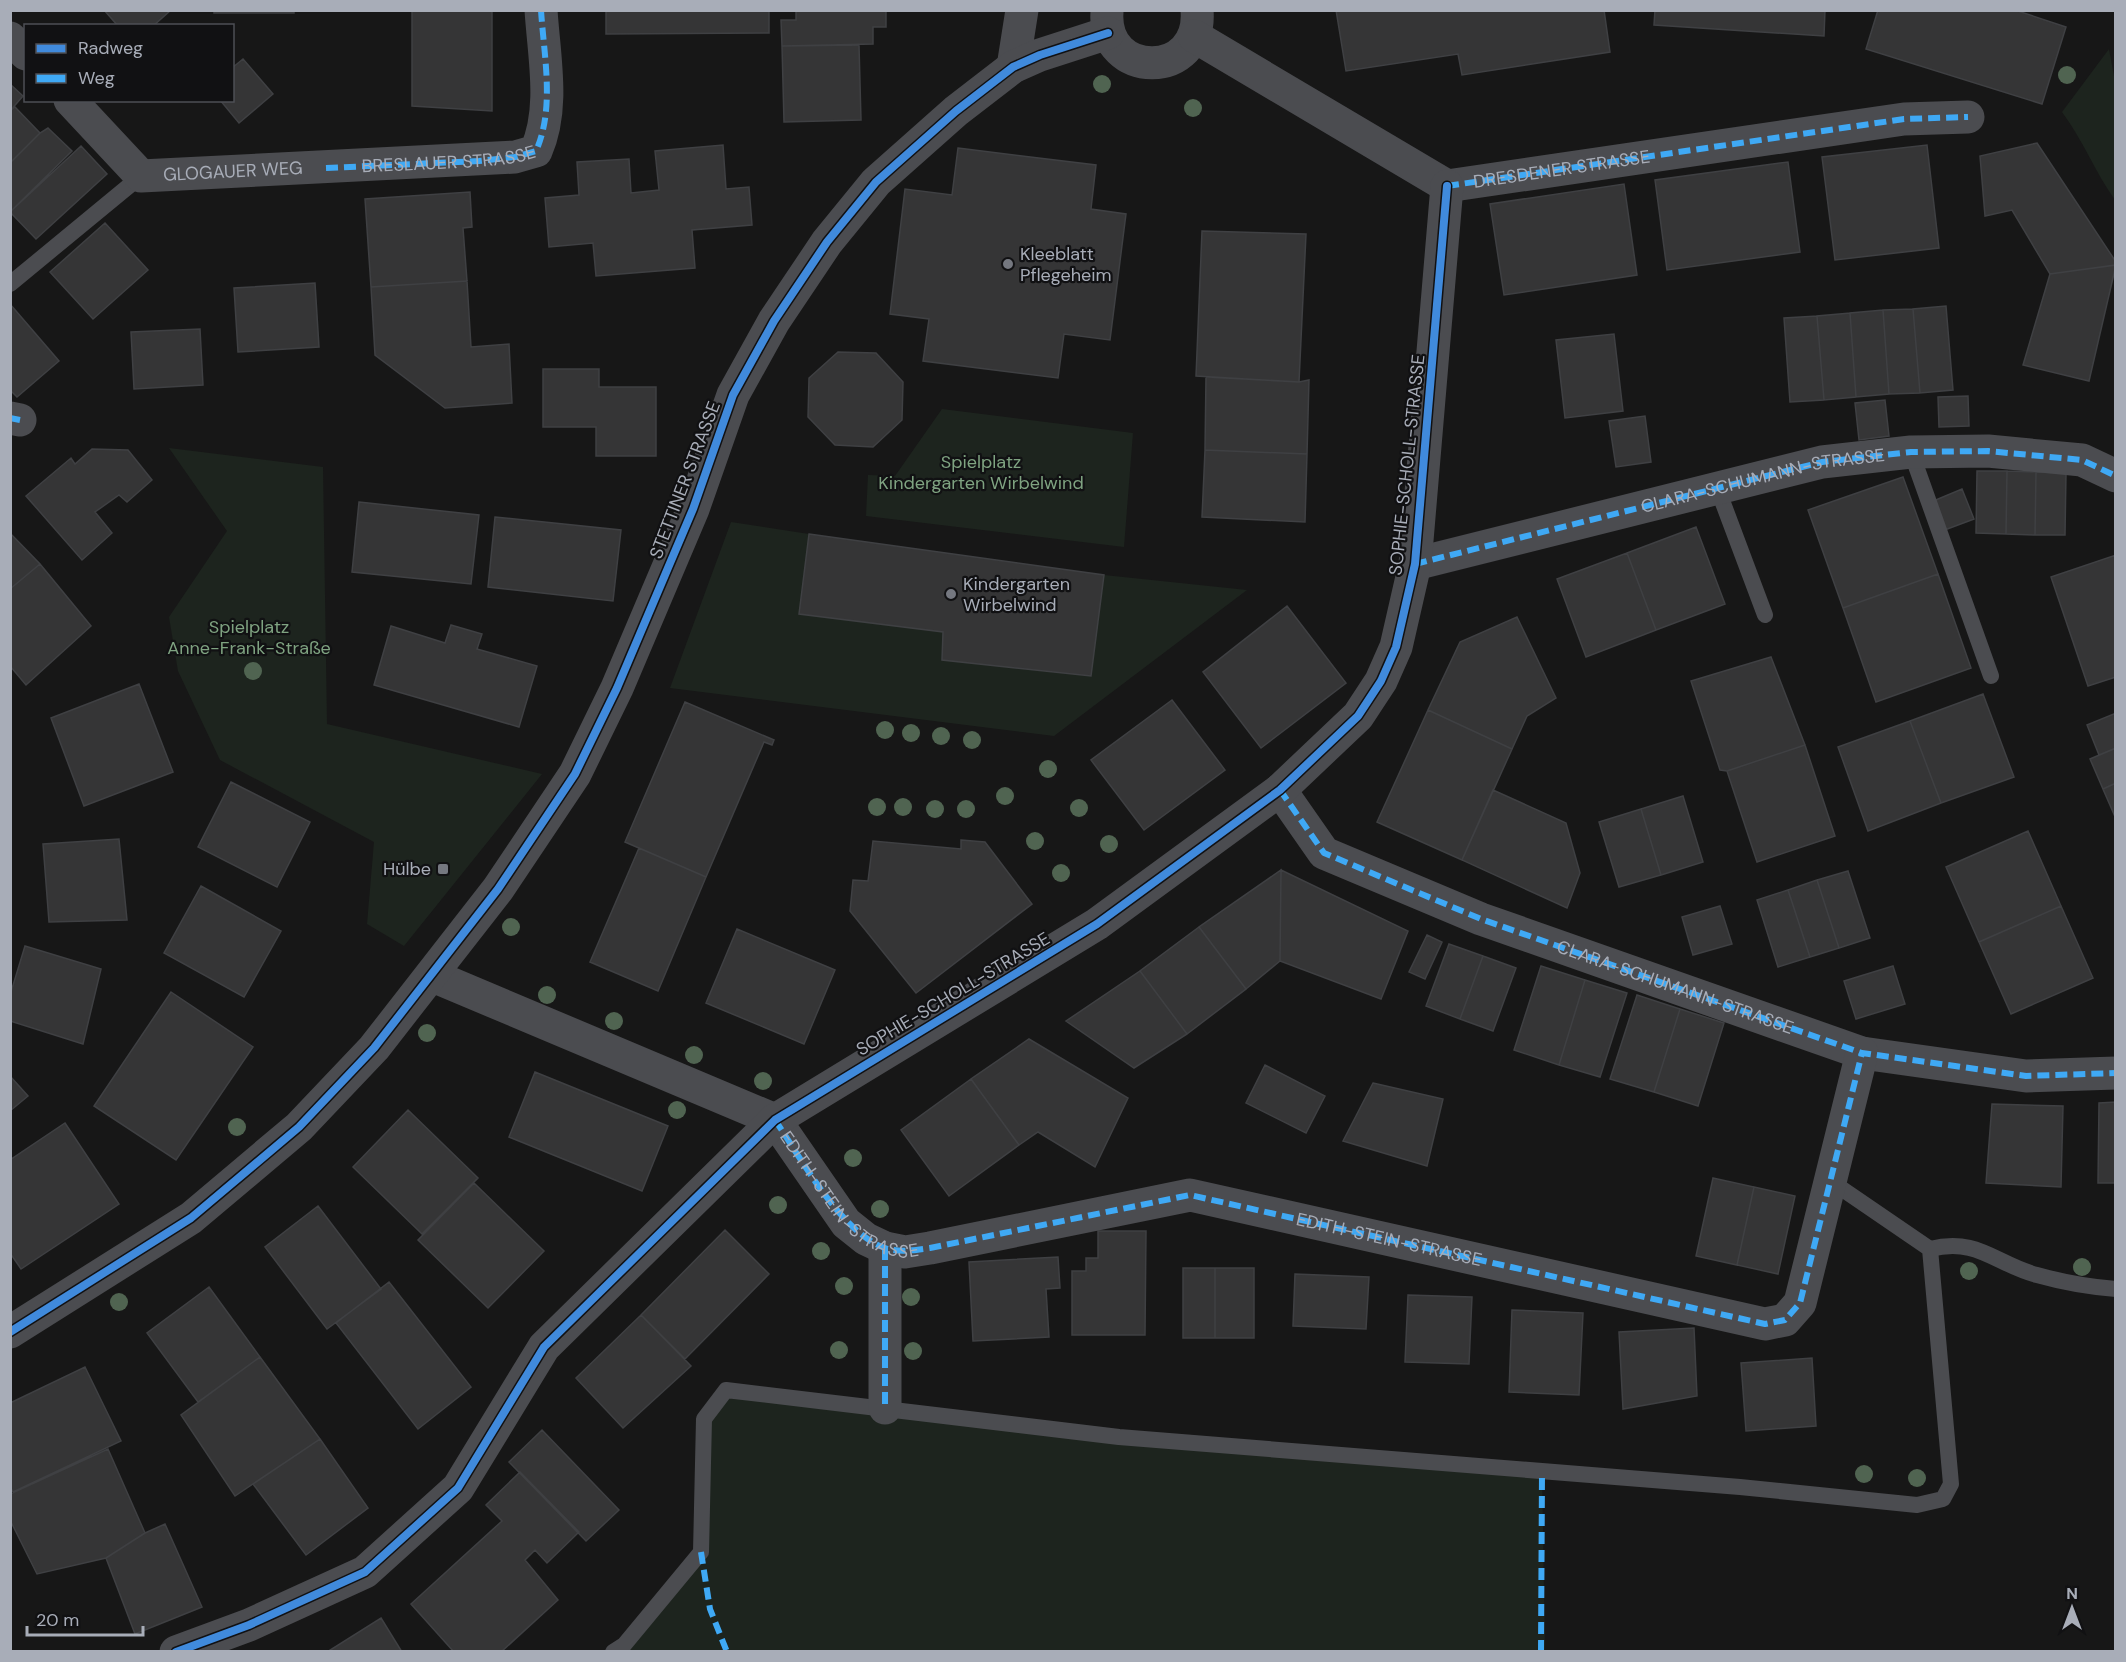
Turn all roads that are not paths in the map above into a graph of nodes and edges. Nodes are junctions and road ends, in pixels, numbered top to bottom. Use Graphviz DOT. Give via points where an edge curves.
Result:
graph roads {
  1 [pos="541,10"];
  2 [pos="1023,10"];
  3 [pos="1108,22"];
  4 [pos="1195,23"];
  5 [pos="10,38"];
  6 [pos="24,52"];
  7 [pos="1013,67"];
  8 [pos="72,102"];
  9 [pos="1968,117"];
  10 [pos="326,168"];
  11 [pos="141,176"];
  12 [pos="1447,186"];
  13 [pos="10,284"];
  14 [pos="1911,452"];
  15 [pos="2115,476"];
  16 [pos="1718,487"];
  17 [pos="1415,564"];
  18 [pos="1765,615"];
  19 [pos="1991,676"];
  20 [pos="1280,790"];
  21 [pos="433,976"];
  22 [pos="1862,1053"];
  23 [pos="2115,1073"];
  24 [pos="775,1120"];
  25 [pos="1832,1182"];
  26 [pos="885,1248"];
  27 [pos="1930,1249"];
  28 [pos="2115,1289"];
  29 [pos="10,1332"];
  30 [pos="885,1408"];
  31 [pos="176,1652"];
  32 [pos="613,1652"];
  1 -- 10 [label="street, BRESLAUER STRASSE" via="548,111 536,152 479,160"];
  2 -- 7 [label="street"];
  3 -- 4 [label="street, STETTINER STRASSE" via="1116,46 1128,57 1158,64 1185,49"];
  3 -- 7 [label="street, STETTINER STRASSE"];
  4 -- 12 [label="street, DRESDENER STRASSE"];
  5 -- 6 [label="street"];
  7 -- 21 [label="street, STETTINER STRASSE" via="876,182 827,242 774,321 733,395 684,530 617,688 575,774 498,890"];
  8 -- 11 [label="street, GLOGAUER WEG"];
  9 -- 12 [label="street, DRESDENER STRASSE" via="1904,118"];
  10 -- 11 [label="street, GLOGAUER WEG"];
  11 -- 13 [label="lane, GLOGAUER WEG"];
  12 -- 17 [label="street, SOPHIE-SCHOLL-STRASSE"];
  14 -- 15 [label="street, CLARA-SCHUMANN-STRASSE" via="1988,451 2082,460"];
  14 -- 16 [label="street, CLARA-SCHUMANN-STRASSE" via="1822,462"];
  14 -- 19 [label="lane"];
  16 -- 17 [label="street, CLARA-SCHUMANN-STRASSE"];
  16 -- 18 [label="lane"];
  17 -- 20 [label="street, SOPHIE-SCHOLL-STRASSE" via="1396,647 1381,681 1358,716"];
  20 -- 22 [label="street, CLARA-SCHUMANN-STRASSE" via="1324,853 1481,918"];
  20 -- 24 [label="street, SOPHIE-SCHOLL-STRASSE" via="1097,924"];
  21 -- 24 [label="street"];
  21 -- 29 [label="street, STETTINER STRASSE" via="374,1048 299,1127 200,1211"];
  22 -- 23 [label="street, CLARA-SCHUMANN-STRASSE" via="2026,1076"];
  22 -- 25 [label="street, EDITH-STEIN-STRASSE"];
  24 -- 26 [label="street, EDITH-STEIN-STRASSE" via="846,1223"];
  24 -- 31 [label="street, SOPHIE-SCHOLL-STRASSE" via="536,1341 458,1488 365,1572 249,1625"];
  25 -- 26 [label="street, EDITH-STEIN-STRASSE" via="1800,1303 1785,1320 1765,1324 1190,1195 930,1248 905,1252"];
  25 -- 27 [label="lane"];
  26 -- 30 [label="street"];
  27 -- 28 [label="lane" via="1950,1244 1970,1247 2035,1275"];
  27 -- 30 [label="lane" via="1951,1484 1943,1499 1917,1505 1119,1437"];
  30 -- 32 [label="lane" via="726,1390 704,1419 701,1552 624,1645"];
}
